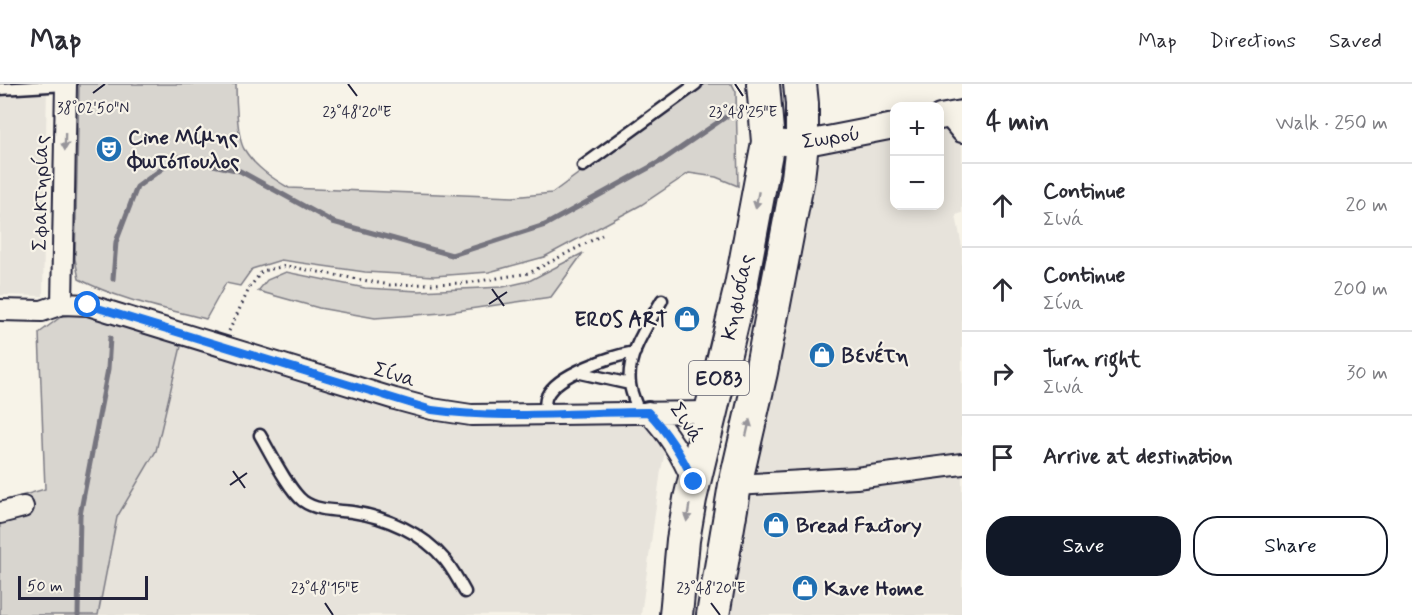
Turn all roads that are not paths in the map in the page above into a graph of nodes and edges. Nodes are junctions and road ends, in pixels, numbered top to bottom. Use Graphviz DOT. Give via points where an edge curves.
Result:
graph roads {
  1 [pos="66,84"];
  2 [pos="696,84"];
  3 [pos="763,84"];
  4 [pos="800,84"];
  5 [pos="0,88"];
  6 [pos="890,127"];
  7 [pos="768,142"];
  8 [pos="802,144"];
  9 [pos="583,166"];
  10 [pos="662,300"];
  11 [pos="62,304"];
  12 [pos="0,310"];
  13 [pos="635,352"];
  14 [pos="575,372"];
  15 [pos="630,384"];
  16 [pos="643,412"];
  17 [pos="711,412"];
  18 [pos="545,415"];
  19 [pos="260,435"];
  20 [pos="962,464"];
  21 [pos="694,482"];
  22 [pos="735,485"];
  23 [pos="23,507"];
  24 [pos="0,513"];
  25 [pos="465,592"];
  26 [pos="676,615"];
  27 [pos="712,615"];
  1 -- 5 [label="lane"];
  1 -- 11 [label="street, Σφακτηρίας, one-way"];
  2 -- 9 [label="lane"];
  3 -- 7 [label="main road, Κηφισίας / ΕΟ83"];
  4 -- 8 [label="main road, Κηφισίας / ΕΟ83"];
  6 -- 8 [label="street, Σωρού"];
  7 -- 8 [label="street, Σωρού"];
  7 -- 17 [label="main road, Κηφισίας / ΕΟ83, one-way" via="741,286"];
  22 -- 8 [label="main road, Κηφισίας / ΕΟ83, one-way" via="761,372"];
  10 -- 13 [label="lane"];
  11 -- 12 [label="street" via="42,311"];
  11 -- 18 [label="street, Σίνα" via="88,305 432,410 471,415"];
  13 -- 14 [label="lane"];
  13 -- 15 [label="lane"];
  14 -- 15 [label="lane"];
  14 -- 18 [label="lane" via="546,397"];
  15 -- 16 [label="lane"];
  16 -- 17 [label="street, Σινά"];
  16 -- 18 [label="street, Σίνα"];
  16 -- 21 [label="street, Σινά" via="675,444"];
  17 -- 21 [label="main road, Κηφισίας / ΕΟ83"];
  19 -- 25 [label="lane" via="303,501 382,519 405,530 427,543 444,560"];
  20 -- 22 [label="street" via="856,478"];
  21 -- 26 [label="main road, Κηφισίας / ΕΟ83, one-way" via="683,540"];
  22 -- 27 [label="main road, Κηφισίας / ΕΟ83"];
  23 -- 24 [label="street"];
}
